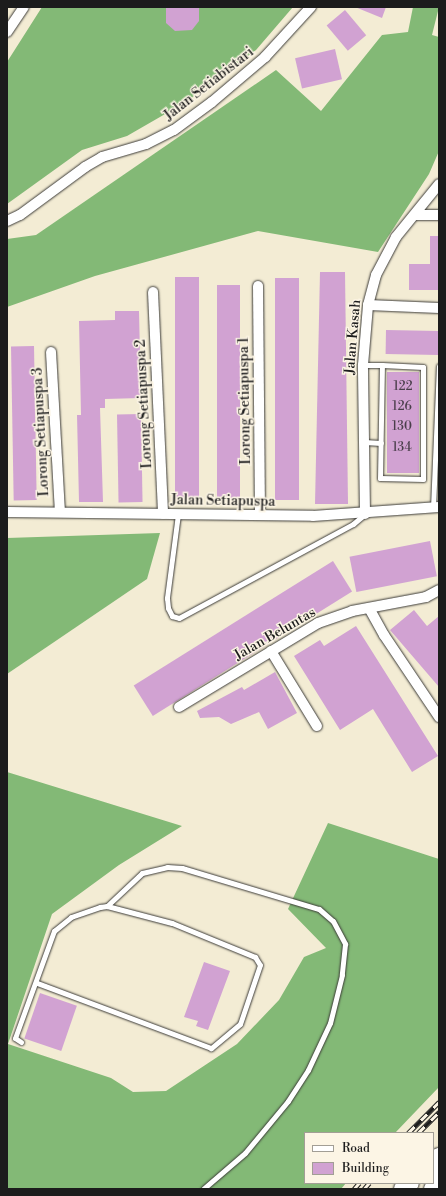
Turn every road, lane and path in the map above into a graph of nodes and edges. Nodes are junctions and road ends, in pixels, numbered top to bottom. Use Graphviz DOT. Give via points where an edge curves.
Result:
graph roads {
  1 [pos="24,7"];
  2 [pos="311,7"];
  3 [pos="7,32"];
  4 [pos="439,184"];
  5 [pos="416,215"];
  6 [pos="439,215"];
  7 [pos="7,221"];
  8 [pos="258,286"];
  9 [pos="153,292"];
  10 [pos="368,305"];
  11 [pos="439,308"];
  12 [pos="51,352"];
  13 [pos="362,365"];
  14 [pos="382,365"];
  15 [pos="439,366"];
  16 [pos="364,442"];
  17 [pos="381,443"];
  18 [pos="437,480"];
  19 [pos="436,508"];
  20 [pos="60,511"];
  21 [pos="7,512"];
  22 [pos="163,514"];
  23 [pos="178,514"];
  24 [pos="365,514"];
  25 [pos="260,515"];
  26 [pos="439,590"];
  27 [pos="369,608"];
  28 [pos="271,651"];
  29 [pos="179,707"];
  30 [pos="439,717"];
  31 [pos="317,726"];
  32 [pos="107,906"];
  33 [pos="37,983"];
  34 [pos="21,1042"];
  35 [pos="439,1180"];
  36 [pos="203,1189"];
  37 [pos="433,1189"];
  1 -- 3 [label="street"];
  2 -- 7 [label="street, Jalan Setiabistari" via="265,57 174,130 146,144 102,157 20,215"];
  4 -- 5 [label="street, Jalan Kasah"];
  5 -- 6 [label="street"];
  5 -- 10 [label="street, Jalan Kasah" via="396,237 376,275"];
  8 -- 25 [label="street, Lorong Setiapuspa 1"];
  9 -- 22 [label="street, Lorong Setiapuspa 2"];
  10 -- 11 [label="street"];
  10 -- 13 [label="street, Jalan Kasah"];
  12 -- 20 [label="street, Lorong Setiapuspa 3"];
  13 -- 14 [label="lane"];
  13 -- 16 [label="street, Jalan Kasah"];
  14 -- 17 [label="lane"];
  14 -- 17 [label="lane" via="424,367 423,479 380,478"];
  15 -- 18 [label="lane"];
  16 -- 17 [label="lane"];
  16 -- 24 [label="street, Jalan Kasah"];
  18 -- 19 [label="lane"];
  19 -- 24 [label="street, Jalan Setiapuspa"];
  20 -- 21 [label="street, Jalan Setiapuspa"];
  20 -- 22 [label="street, Jalan Setiapuspa"];
  22 -- 23 [label="street, Jalan Setiapuspa"];
  23 -- 24 [label="lane" via="167,598 172,616 179,618 353,524"];
  23 -- 25 [label="street, Jalan Setiapuspa"];
  24 -- 25 [label="street, Jalan Setiapuspa"];
  26 -- 27 [label="street, Jalan Beluntas" via="426,597"];
  27 -- 28 [label="street, Jalan Beluntas" via="318,623"];
  27 -- 30 [label="street"];
  28 -- 29 [label="street, Jalan Beluntas"];
  28 -- 31 [label="street"];
  32 -- 33 [label="lane" via="72,917 54,931"];
  32 -- 33 [label="lane" via="172,923 255,957 260,964 259,972 240,1024 211,1048"];
  32 -- 36 [label="lane" via="142,873 167,867 182,868 319,909 333,921 345,944 342,975 330,1023 308,1070 288,1101 245,1153"];
  33 -- 34 [label="lane" via="15,1038"];
  35 -- 37 [label="highway"];
}
